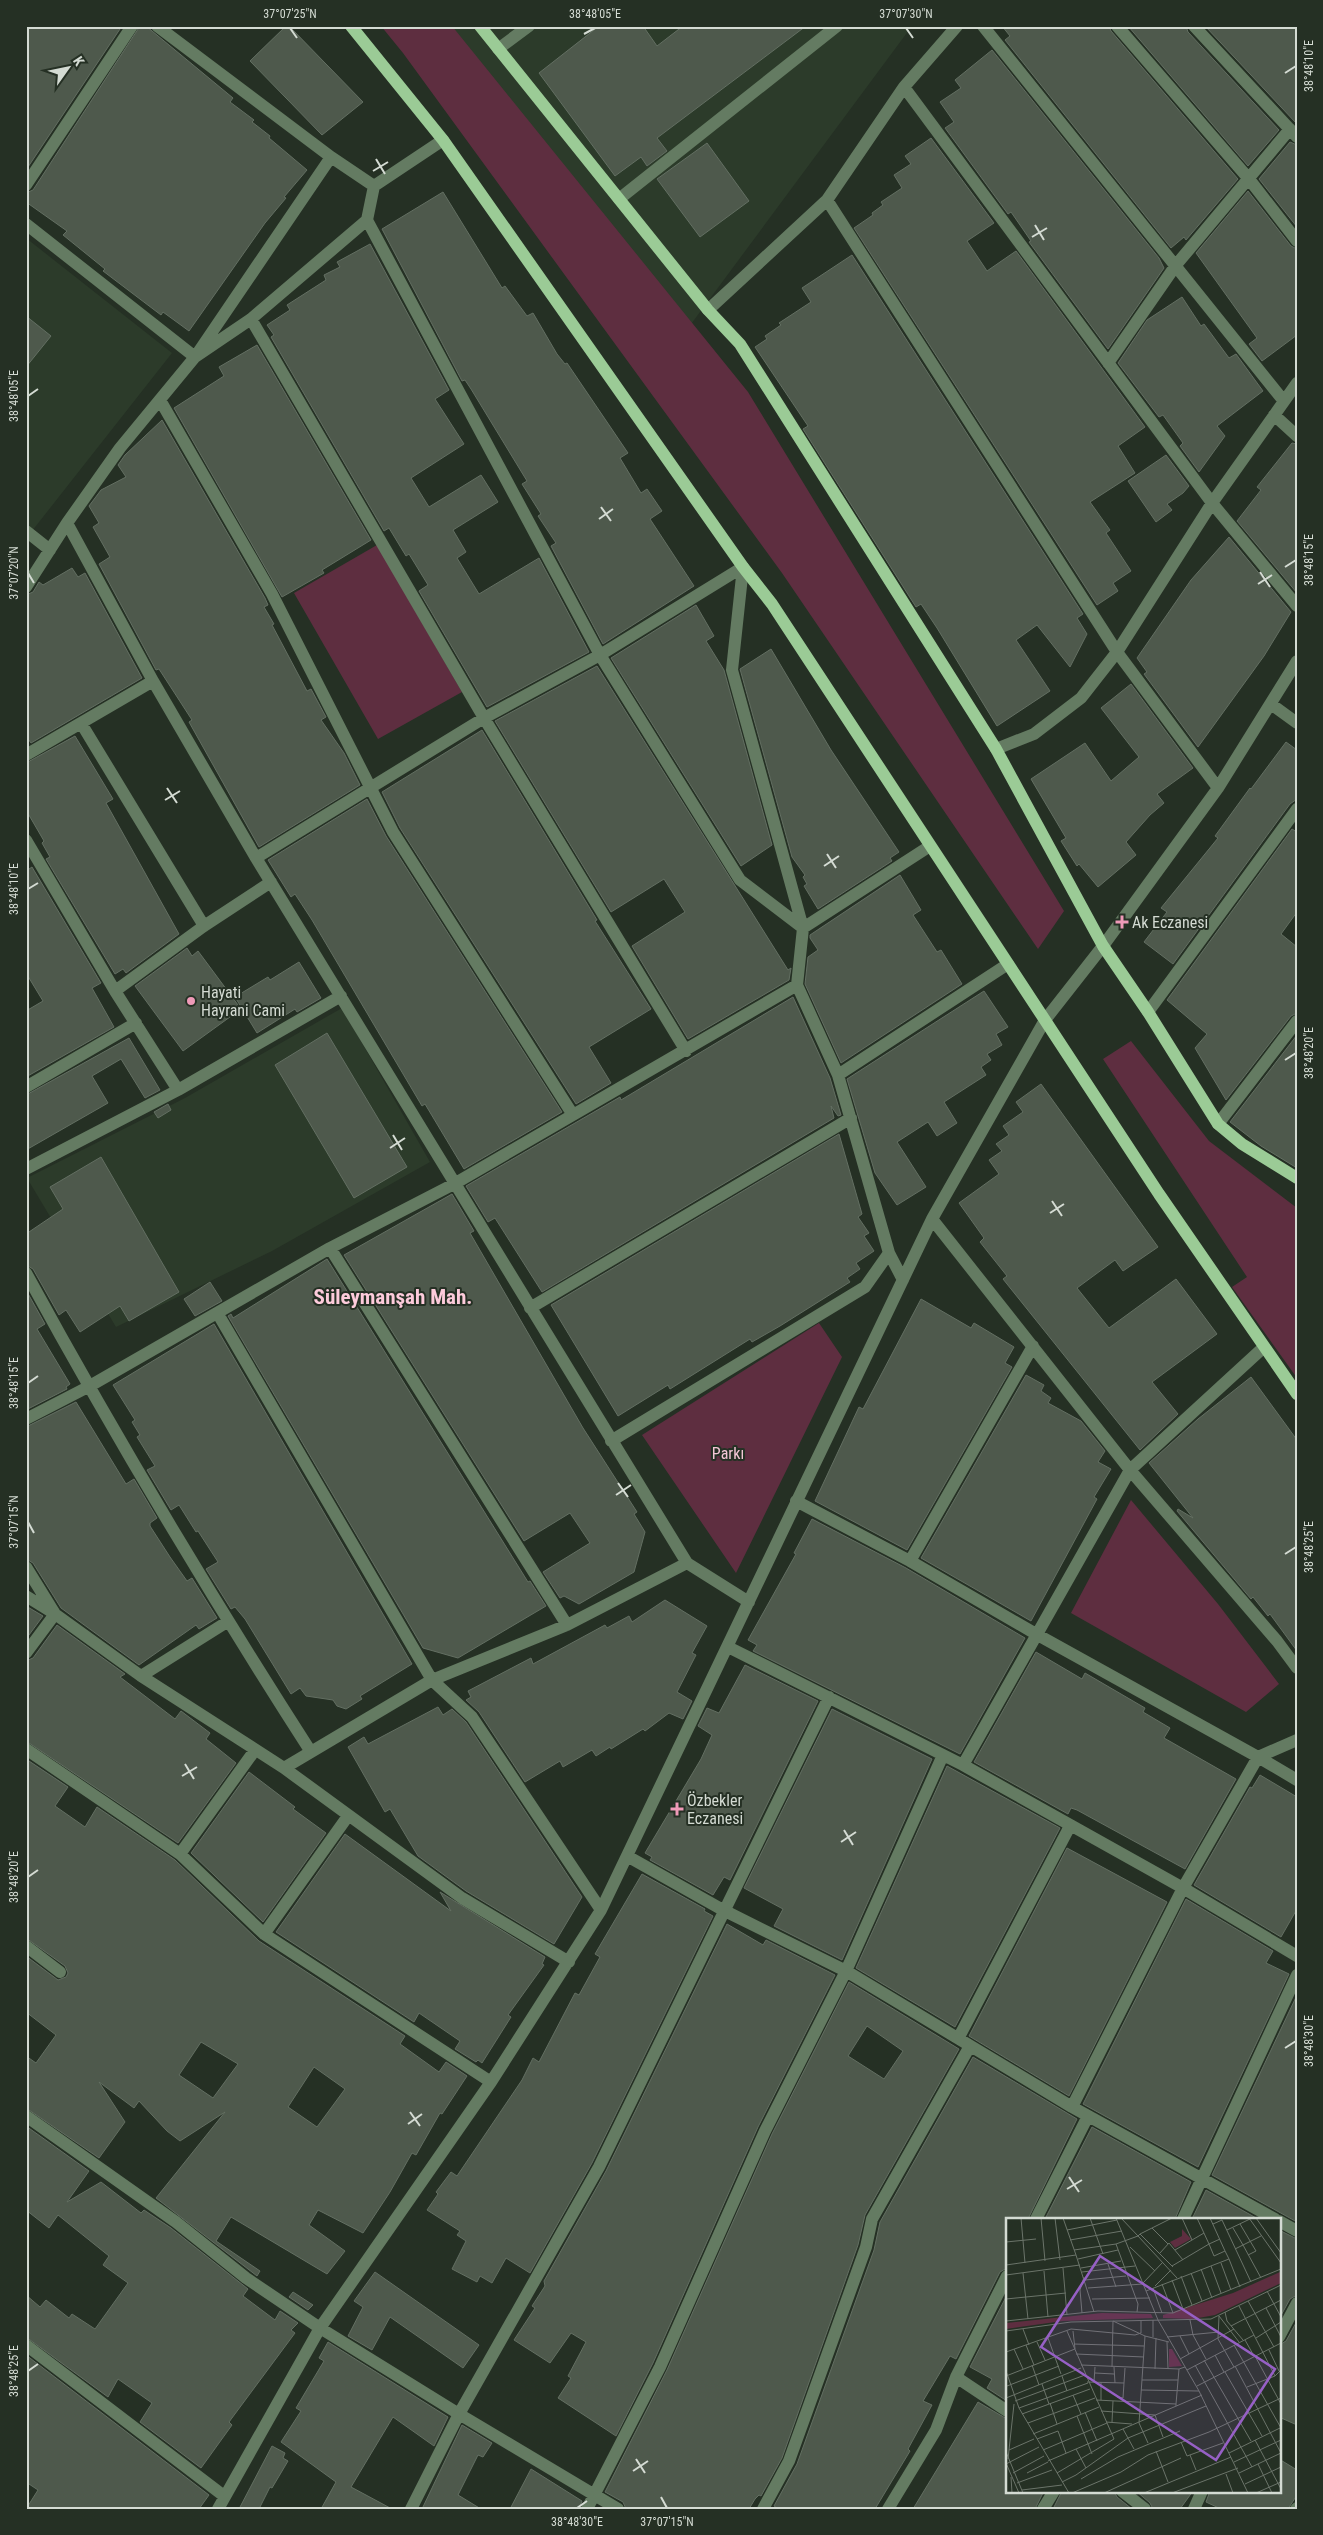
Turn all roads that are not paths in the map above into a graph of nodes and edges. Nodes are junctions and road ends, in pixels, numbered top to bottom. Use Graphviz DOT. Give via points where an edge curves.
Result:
graph roads {
  1 [pos="132,26"];
  2 [pos="157,26"];
  3 [pos="351,26"];
  4 [pos="480,26"];
  5 [pos="529,26"];
  6 [pos="837,26"];
  7 [pos="957,26"];
  8 [pos="983,26"];
  9 [pos="1117,26"];
  10 [pos="1194,26"];
  11 [pos="498,49"];
  12 [pos="904,86"];
  13 [pos="1293,133"];
  14 [pos="443,140"];
  15 [pos="331,157"];
  16 [pos="1249,179"];
  17 [pos="26,185"];
  18 [pos="374,186"];
  19 [pos="618,199"];
  20 [pos="827,200"];
  21 [pos="367,220"];
  22 [pos="26,224"];
  23 [pos="1297,241"];
  24 [pos="1176,265"];
  25 [pos="708,310"];
  26 [pos="250,319"];
  27 [pos="196,357"];
  28 [pos="1108,363"];
  29 [pos="1297,383"];
  30 [pos="160,400"];
  31 [pos="1282,400"];
  32 [pos="1274,416"];
  33 [pos="1297,436"];
  34 [pos="1212,503"];
  35 [pos="67,522"];
  36 [pos="26,531"];
  37 [pos="50,550"];
  38 [pos="743,567"];
  39 [pos="26,587"];
  40 [pos="1297,606"];
  41 [pos="1117,652"];
  42 [pos="600,655"];
  43 [pos="1297,661"];
  44 [pos="153,681"];
  45 [pos="1271,704"];
  46 [pos="484,718"];
  47 [pos="81,723"];
  48 [pos="1297,723"];
  49 [pos="996,749"];
  50 [pos="26,755"];
  51 [pos="1218,788"];
  52 [pos="371,789"];
  53 [pos="1297,809"];
  54 [pos="930,846"];
  55 [pos="28,849"];
  56 [pos="256,858"];
  57 [pos="271,882"];
  58 [pos="204,926"];
  59 [pos="803,928"];
  60 [pos="1103,946"];
  61 [pos="1008,964"];
  62 [pos="797,985"];
  63 [pos="115,991"];
  64 [pos="341,996"];
  65 [pos="1148,1012"];
  66 [pos="1045,1020"];
  67 [pos="1297,1021"];
  68 [pos="136,1023"];
  69 [pos="686,1051"];
  70 [pos="838,1074"];
  71 [pos="26,1087"];
  72 [pos="178,1090"];
  73 [pos="573,1115"];
  74 [pos="851,1118"];
  75 [pos="1218,1124"];
  76 [pos="26,1169"];
  77 [pos="1297,1178"];
  78 [pos="454,1184"];
  79 [pos="932,1219"];
  80 [pos="330,1248"];
  81 [pos="889,1253"];
  82 [pos="26,1273"];
  83 [pos="903,1280"];
  84 [pos="530,1308"];
  85 [pos="218,1314"];
  86 [pos="1033,1346"];
  87 [pos="1264,1347"];
  88 [pos="88,1387"];
  89 [pos="1297,1394"];
  90 [pos="26,1419"];
  91 [pos="611,1441"];
  92 [pos="1130,1470"];
  93 [pos="796,1501"];
  94 [pos="910,1561"];
  95 [pos="687,1563"];
  96 [pos="26,1567"];
  97 [pos="26,1596"];
  98 [pos="749,1602"];
  99 [pos="54,1614"];
  100 [pos="227,1622"];
  101 [pos="568,1625"];
  102 [pos="1036,1634"];
  103 [pos="728,1647"];
  104 [pos="26,1653"];
  105 [pos="1297,1668"];
  106 [pos="141,1676"];
  107 [pos="432,1680"];
  108 [pos="828,1697"];
  109 [pos="1297,1740"];
  110 [pos="26,1749"];
  111 [pos="255,1750"];
  112 [pos="311,1752"];
  113 [pos="943,1755"];
  114 [pos="1258,1757"];
  115 [pos="963,1765"];
  116 [pos="284,1768"];
  117 [pos="1297,1780"];
  118 [pos="348,1816"];
  119 [pos="1070,1826"];
  120 [pos="180,1854"];
  121 [pos="626,1856"];
  122 [pos="1183,1888"];
  123 [pos="601,1910"];
  124 [pos="723,1910"];
  125 [pos="264,1934"];
  126 [pos="26,1946"];
  127 [pos="1297,1956"];
  128 [pos="569,1962"];
  129 [pos="846,1971"];
  130 [pos="60,1972"];
  131 [pos="1297,1975"];
  132 [pos="959,2037"];
  133 [pos="970,2046"];
  134 [pos="491,2082"];
  135 [pos="1072,2107"];
  136 [pos="26,2116"];
  137 [pos="1088,2116"];
  138 [pos="1203,2179"];
  139 [pos="1037,2218"];
  140 [pos="1184,2218"];
  141 [pos="1273,2218"];
  142 [pos="1280,2222"];
  143 [pos="1297,2231"];
  144 [pos="1006,2278"];
  145 [pos="1297,2303"];
  146 [pos="320,2328"];
  147 [pos="1280,2335"];
  148 [pos="26,2345"];
  149 [pos="956,2377"];
  150 [pos="1006,2409"];
  151 [pos="459,2414"];
  152 [pos="1053,2492"];
  153 [pos="1123,2492"];
  154 [pos="1202,2492"];
  155 [pos="595,2495"];
  156 [pos="224,2496"];
  157 [pos="218,2509"];
  158 [pos="411,2509"];
  159 [pos="587,2509"];
  160 [pos="618,2509"];
  161 [pos="763,2509"];
  162 [pos="888,2509"];
  163 [pos="1043,2509"];
  164 [pos="1145,2509"];
  165 [pos="1194,2509"];
  1 -- 17 [label="street"];
  2 -- 15 [label="street"];
  3 -- 14 [label="main road"];
  4 -- 11 [label="main road"];
  5 -- 11 [label="street"];
  6 -- 19 [label="street"];
  7 -- 12 [label="street"];
  8 -- 24 [label="street"];
  9 -- 16 [label="street"];
  10 -- 13 [label="street"];
  11 -- 19 [label="main road"];
  12 -- 20 [label="street"];
  12 -- 28 [label="street"];
  13 -- 16 [label="street"];
  14 -- 18 [label="street"];
  14 -- 38 [label="main road"];
  15 -- 18 [label="street"];
  15 -- 27 [label="street"];
  16 -- 23 [label="street"];
  16 -- 24 [label="street"];
  18 -- 21 [label="street"];
  19 -- 25 [label="main road"];
  20 -- 25 [label="street"];
  20 -- 41 [label="street"];
  21 -- 26 [label="street"];
  21 -- 42 [label="street"];
  22 -- 27 [label="street"];
  24 -- 28 [label="street"];
  24 -- 31 [label="street"];
  25 -- 49 [label="main road" via="740,344"];
  26 -- 27 [label="street"];
  26 -- 46 [label="street"];
  27 -- 30 [label="street"];
  28 -- 34 [label="street"];
  29 -- 31 [label="street"];
  30 -- 35 [label="street" via="120,448"];
  30 -- 52 [label="street" via="272,594"];
  31 -- 32 [label="street"];
  32 -- 33 [label="street"];
  32 -- 34 [label="street"];
  34 -- 40 [label="street"];
  34 -- 41 [label="street"];
  35 -- 37 [label="street"];
  35 -- 44 [label="street"];
  36 -- 37 [label="street"];
  37 -- 39 [label="street"];
  38 -- 42 [label="street"];
  38 -- 54 [label="main road" via="772,604"];
  38 -- 59 [label="street" via="732,670"];
  41 -- 49 [label="street" via="1081,698 1034,734"];
  41 -- 51 [label="street"];
  42 -- 46 [label="street"];
  42 -- 59 [label="street" via="740,880"];
  43 -- 45 [label="street"];
  44 -- 47 [label="street"];
  44 -- 56 [label="street"];
  45 -- 48 [label="street"];
  45 -- 51 [label="street"];
  46 -- 52 [label="street"];
  46 -- 69 [label="street"];
  47 -- 50 [label="street"];
  47 -- 58 [label="street"];
  49 -- 60 [label="main road"];
  51 -- 60 [label="street"];
  52 -- 56 [label="street"];
  52 -- 73 [label="street" via="393,832"];
  53 -- 65 [label="street"];
  54 -- 59 [label="street"];
  54 -- 61 [label="main road"];
  55 -- 63 [label="street"];
  56 -- 57 [label="street"];
  57 -- 58 [label="street"];
  57 -- 64 [label="street"];
  58 -- 63 [label="street"];
  59 -- 62 [label="street"];
  60 -- 65 [label="main road"];
  60 -- 66 [label="street"];
  61 -- 66 [label="main road"];
  61 -- 70 [label="street"];
  62 -- 69 [label="street"];
  62 -- 70 [label="street"];
  63 -- 68 [label="street"];
  64 -- 72 [label="street"];
  64 -- 78 [label="street"];
  65 -- 75 [label="main road"];
  66 -- 79 [label="street"];
  66 -- 87 [label="main road"];
  67 -- 75 [label="street"];
  68 -- 71 [label="street"];
  68 -- 72 [label="street"];
  69 -- 73 [label="street"];
  70 -- 74 [label="street"];
  72 -- 76 [label="street"];
  73 -- 78 [label="street"];
  74 -- 81 [label="street"];
  74 -- 84 [label="street"];
  75 -- 77 [label="main road" via="1242,1144"];
  78 -- 80 [label="street"];
  78 -- 84 [label="street"];
  79 -- 83 [label="street"];
  79 -- 86 [label="street"];
  80 -- 85 [label="street"];
  80 -- 101 [label="street"];
  81 -- 83 [label="street"];
  81 -- 91 [label="street" via="865,1287"];
  82 -- 88 [label="street"];
  83 -- 93 [label="street"];
  84 -- 91 [label="street"];
  85 -- 88 [label="street"];
  85 -- 107 [label="street"];
  86 -- 92 [label="street"];
  86 -- 94 [label="street"];
  87 -- 89 [label="main road"];
  87 -- 92 [label="street"];
  88 -- 90 [label="street"];
  88 -- 100 [label="street"];
  91 -- 95 [label="street"];
  92 -- 102 [label="street"];
  92 -- 105 [label="street"];
  93 -- 94 [label="street"];
  93 -- 98 [label="street"];
  94 -- 102 [label="street"];
  95 -- 98 [label="street"];
  95 -- 101 [label="street"];
  96 -- 99 [label="street"];
  97 -- 99 [label="street"];
  98 -- 103 [label="street"];
  99 -- 104 [label="street"];
  99 -- 106 [label="street"];
  100 -- 106 [label="street"];
  100 -- 112 [label="street"];
  101 -- 107 [label="street"];
  102 -- 114 [label="street"];
  102 -- 115 [label="street"];
  103 -- 108 [label="street"];
  103 -- 121 [label="street"];
  106 -- 111 [label="street"];
  107 -- 112 [label="street"];
  107 -- 123 [label="street" via="472,1717"];
  108 -- 113 [label="street"];
  108 -- 124 [label="street"];
  109 -- 114 [label="street"];
  110 -- 120 [label="street"];
  111 -- 116 [label="street"];
  111 -- 120 [label="street"];
  112 -- 116 [label="street"];
  113 -- 115 [label="street"];
  113 -- 129 [label="street"];
  114 -- 117 [label="street"];
  114 -- 122 [label="street"];
  115 -- 119 [label="street"];
  116 -- 118 [label="street"];
  118 -- 125 [label="street"];
  118 -- 128 [label="street" via="462,1898"];
  119 -- 122 [label="street"];
  119 -- 132 [label="street"];
  120 -- 125 [label="street"];
  121 -- 123 [label="street"];
  121 -- 124 [label="street"];
  122 -- 127 [label="street"];
  122 -- 135 [label="street"];
  123 -- 128 [label="street"];
  124 -- 129 [label="street"];
  124 -- 151 [label="street" via="599,2167"];
  125 -- 134 [label="street"];
  126 -- 130 [label="street"];
  128 -- 134 [label="street"];
  129 -- 132 [label="street"];
  129 -- 155 [label="street" via="765,2131 660,2367"];
  131 -- 138 [label="street"];
  132 -- 133 [label="street"];
  133 -- 135 [label="street"];
  133 -- 161 [label="street" via="872,2219 866,2247 789,2461"];
  134 -- 146 [label="street"];
  135 -- 137 [label="street"];
  136 -- 146 [label="street" via="176,2222 246,2278"];
  137 -- 138 [label="street"];
  137 -- 139 [label="street"];
  138 -- 140 [label="street"];
  138 -- 141 [label="street"];
  142 -- 143 [label="street"];
  144 -- 149 [label="street"];
  145 -- 147 [label="street"];
  146 -- 151 [label="street"];
  146 -- 156 [label="street"];
  148 -- 156 [label="street"];
  149 -- 150 [label="street"];
  149 -- 162 [label="street" via="936,2430"];
  151 -- 155 [label="street"];
  151 -- 158 [label="street"];
  152 -- 163 [label="street"];
  153 -- 164 [label="street"];
  154 -- 165 [label="street"];
  155 -- 159 [label="street"];
  155 -- 160 [label="street"];
  156 -- 157 [label="street"];
}
